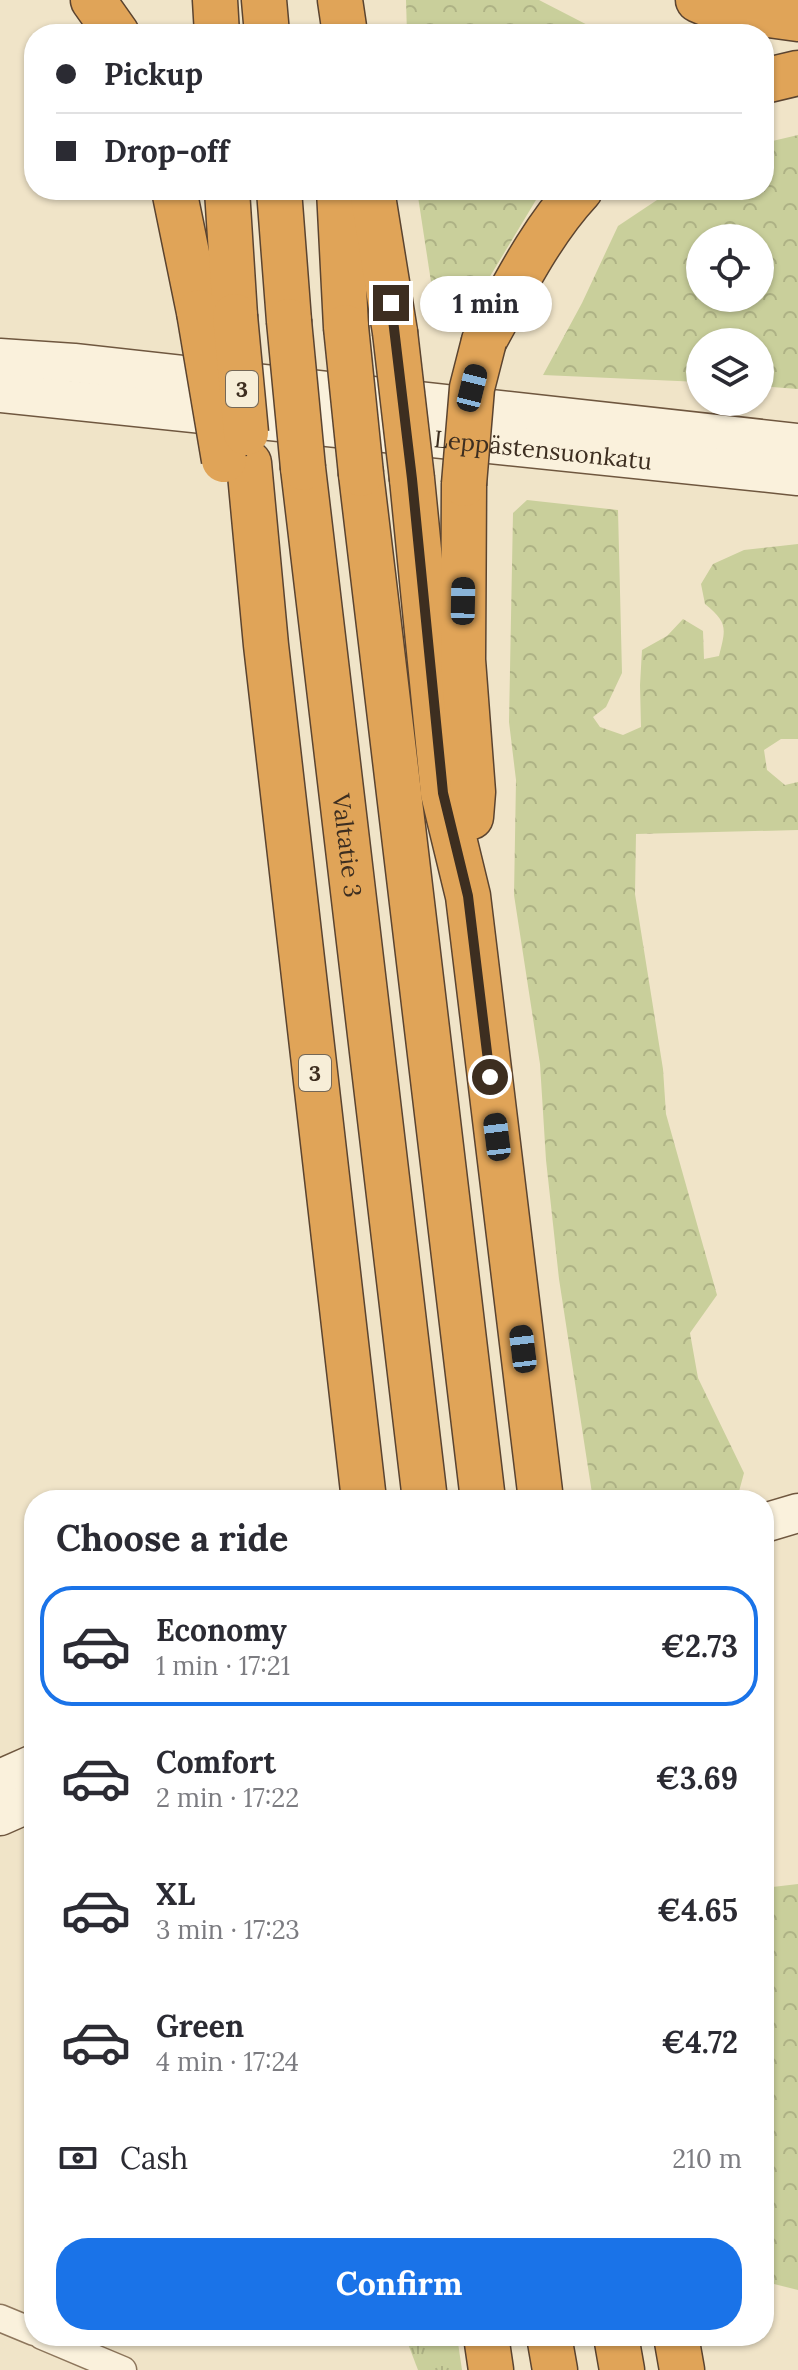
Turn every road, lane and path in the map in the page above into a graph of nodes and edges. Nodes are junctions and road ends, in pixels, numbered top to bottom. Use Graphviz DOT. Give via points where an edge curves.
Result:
graph roads {
  1 [pos="93,0"];
  2 [pos="215,0"];
  3 [pos="264,0"];
  4 [pos="329,0"];
  5 [pos="340,0"];
  6 [pos="698,0"];
  7 [pos="798,19"];
  8 [pos="110,24"];
  9 [pos="216,24"];
  10 [pos="266,24"];
  11 [pos="330,24"];
  12 [pos="344,24"];
  13 [pos="798,73"];
  14 [pos="774,79"];
  15 [pos="177,200"];
  16 [pos="226,200"];
  17 [pos="280,200"];
  18 [pos="340,200"];
  19 [pos="374,200"];
  20 [pos="571,200"];
  21 [pos="217,314"];
  22 [pos="0,358"];
  23 [pos="0,393"];
  24 [pos="798,443"];
  25 [pos="798,476"];
  26 [pos="468,896"];
  27 [pos="363,1490"];
  28 [pos="424,1490"];
  29 [pos="482,1490"];
  30 [pos="540,1490"];
  31 [pos="798,1513"];
  32 [pos="774,1520"];
  33 [pos="798,1540"];
  34 [pos="774,1544"];
  35 [pos="24,1768"];
  36 [pos="0,1779"];
  37 [pos="24,1805"];
  38 [pos="0,1816"];
  39 [pos="0,2318"];
  40 [pos="24,2328"];
  41 [pos="66,2346"];
  42 [pos="487,2346"];
  43 [pos="551,2346"];
  44 [pos="618,2346"];
  45 [pos="678,2346"];
  46 [pos="123,2370"];
  47 [pos="491,2370"];
  48 [pos="555,2370"];
  49 [pos="622,2370"];
  50 [pos="682,2370"];
  1 -- 8 [label="highway"];
  2 -- 9 [label="highway"];
  3 -- 10 [label="highway"];
  4 -- 11 [label="highway"];
  5 -- 12 [label="highway"];
  6 -- 7 [label="highway" via="717,8"];
  13 -- 14 [label="highway"];
  15 -- 21 [label="highway"];
  16 -- 21 [label="highway, 3"];
  17 -- 28 [label="highway, Valtatie 3, bridge" via="303,468"];
  18 -- 29 [label="highway, bridge" via="361,474"];
  19 -- 26 [label="highway, bridge" via="395,332 443,793"];
  20 -- 26 [label="highway, bridge" via="484,341 472,388 464,484 463,660 473,792"];
  21 -- 27 [label="highway, 3, bridge" via="266,645"];
  22 -- 24 [label="main road, Leppästensuonkatu"];
  23 -- 25 [label="main road, Leppästensuonkatu"];
  26 -- 30 [label="highway"];
  31 -- 32 [label="main road"];
  33 -- 34 [label="main road"];
  35 -- 36 [label="main road"];
  37 -- 38 [label="main road"];
  39 -- 40 [label="street"];
  41 -- 46 [label="street"];
  42 -- 47 [label="highway"];
  43 -- 48 [label="highway"];
  44 -- 49 [label="highway"];
  45 -- 50 [label="highway"];
}
